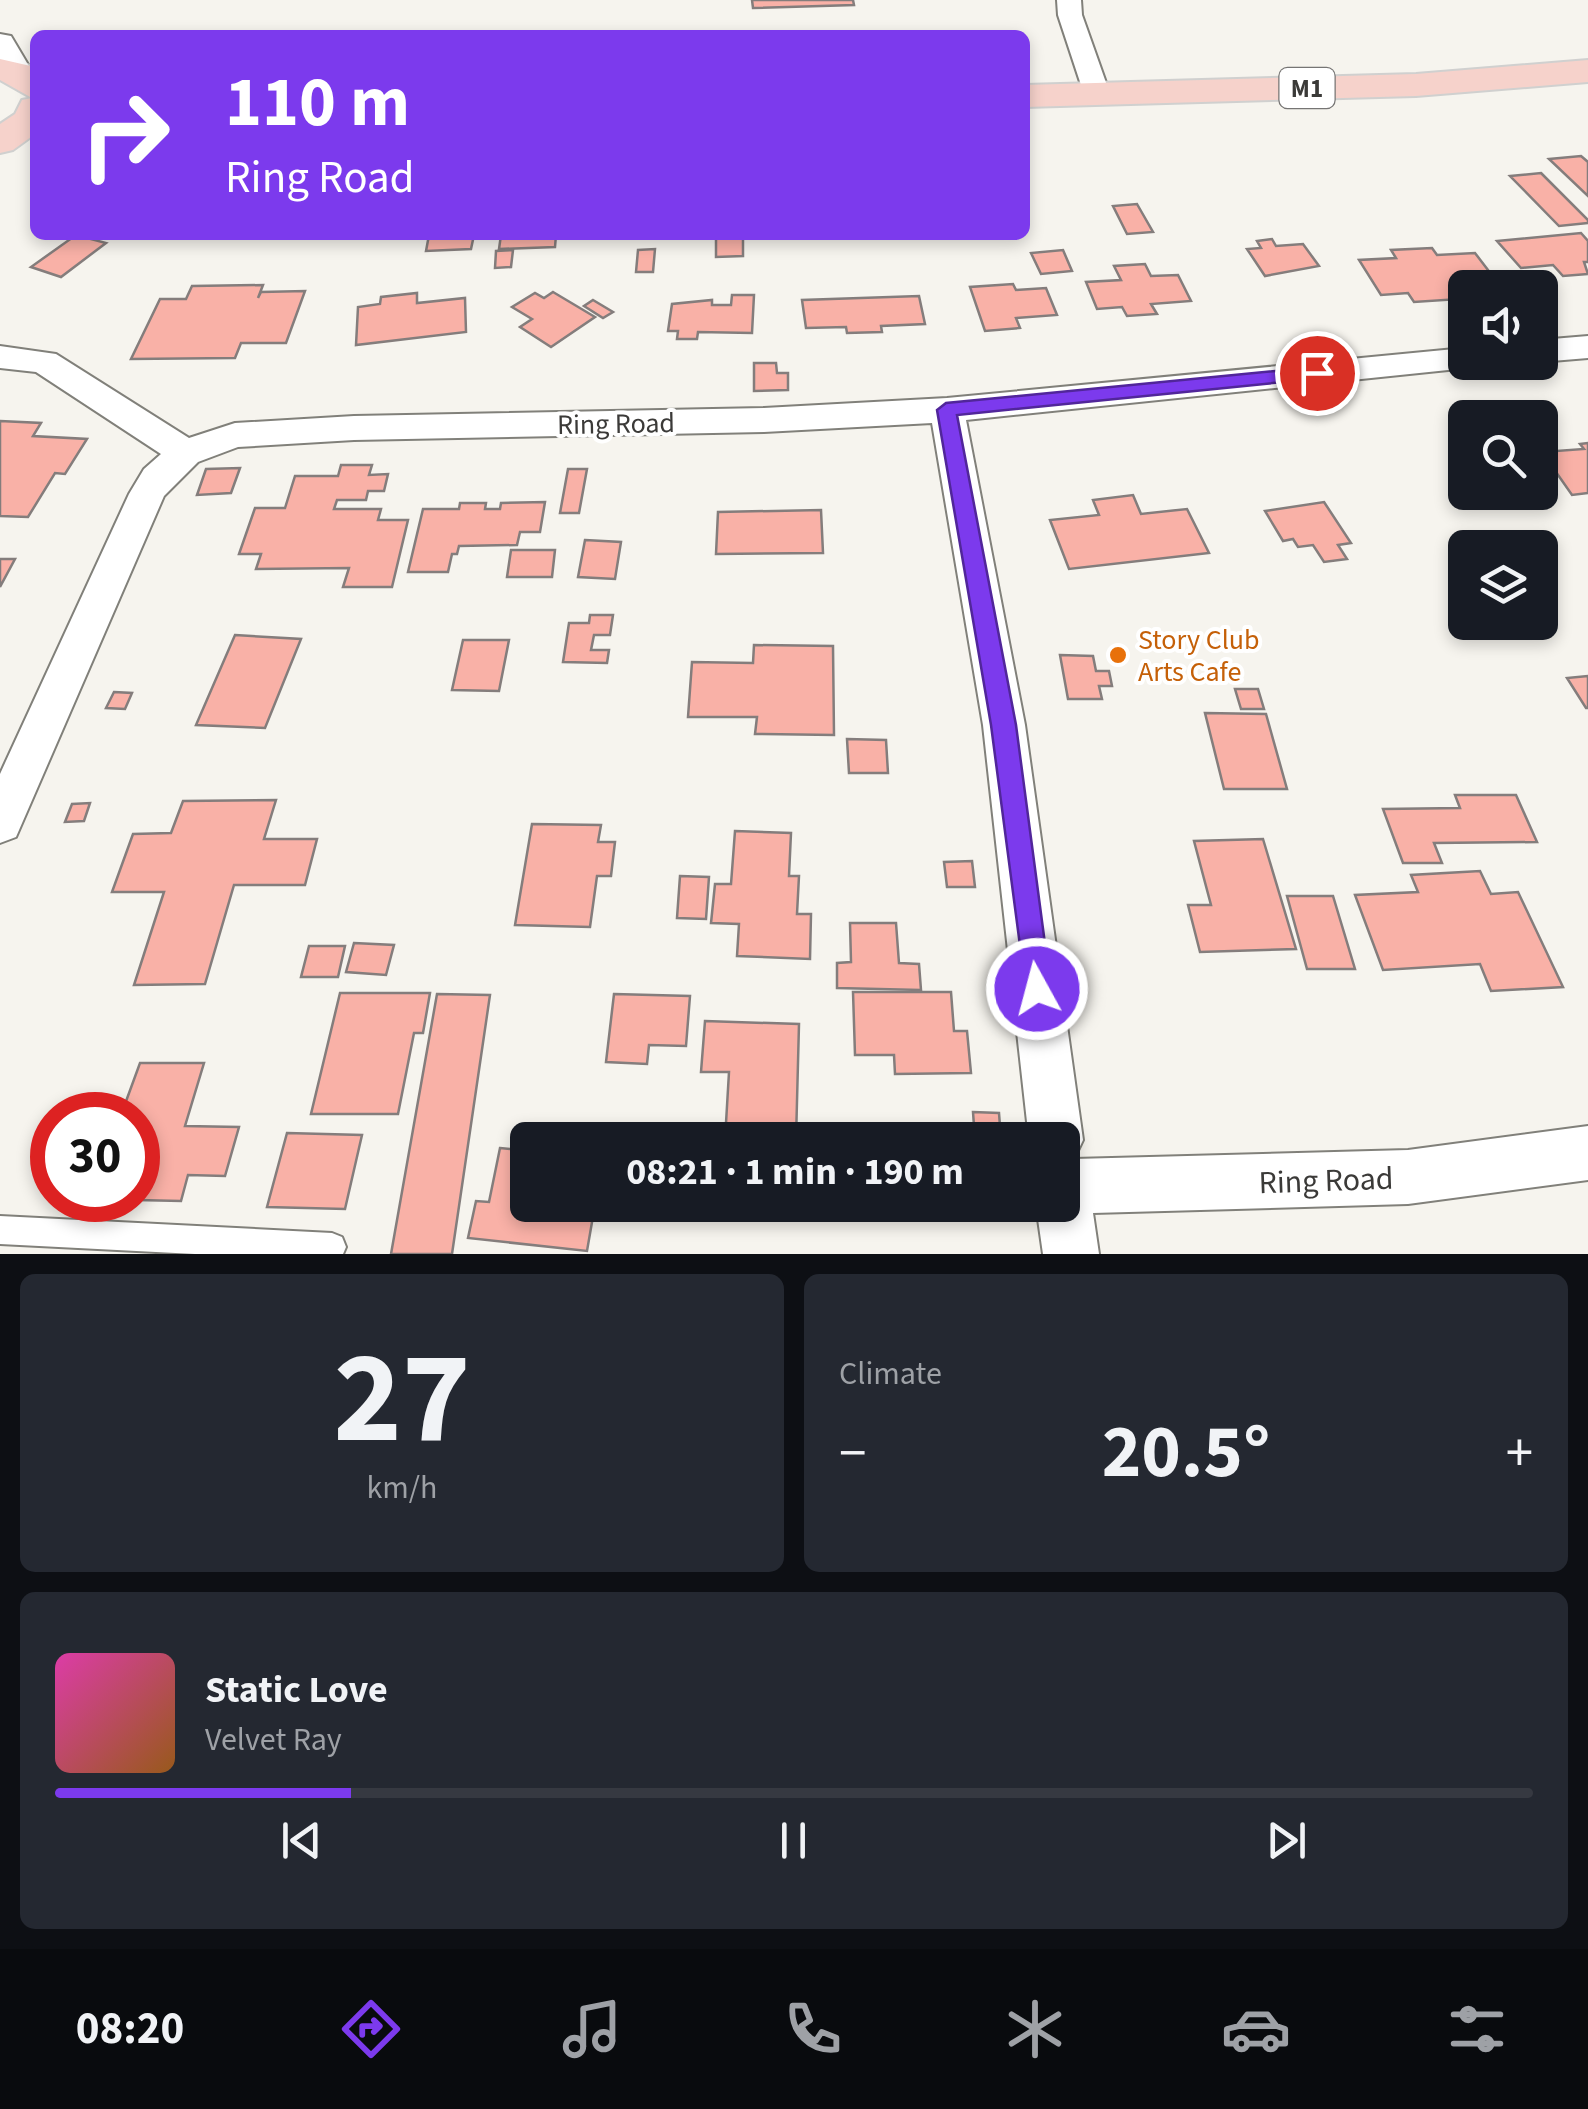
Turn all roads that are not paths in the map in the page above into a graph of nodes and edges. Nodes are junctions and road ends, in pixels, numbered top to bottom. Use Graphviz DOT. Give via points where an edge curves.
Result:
graph roads {
  1 [pos="1069,0"];
  2 [pos="1588,71"];
  3 [pos="21,76"];
  4 [pos="1097,94"];
  5 [pos="1030,96"];
  6 [pos="30,116"];
  7 [pos="30,121"];
  8 [pos="30,140"];
  9 [pos="0,143"];
  10 [pos="30,166"];
  11 [pos="0,177"];
  12 [pos="1588,346"];
  13 [pos="1558,349"];
  14 [pos="0,358"];
  15 [pos="1448,361"];
  16 [pos="946,410"];
  17 [pos="185,453"];
  18 [pos="0,823"];
  19 [pos="1054,1122"];
  20 [pos="1588,1154"];
  21 [pos="1080,1189"];
  22 [pos="1066,1222"];
  23 [pos="0,1230"];
  24 [pos="332,1247"];
  25 [pos="1071,1254"];
  1 -- 4 [label="street"];
  2 -- 4 [label="highway, M1" via="1416,85"];
  3 -- 6 [label="highway"];
  4 -- 5 [label="highway, M1"];
  7 -- 9 [label="highway"];
  8 -- 9 [label="highway"];
  10 -- 11 [label="highway"];
  12 -- 13 [label="street"];
  14 -- 17 [label="street" via="44,362"];
  15 -- 16 [label="street, Ring Road"];
  16 -- 17 [label="street, Ring Road" via="275,432 236,435"];
  16 -- 19 [label="street" via="1004,725"];
  17 -- 18 [label="street, Ring Road" via="147,494"];
  20 -- 21 [label="street, Ring Road" via="1408,1177"];
  22 -- 25 [label="street"];
  23 -- 24 [label="lane"];
}
